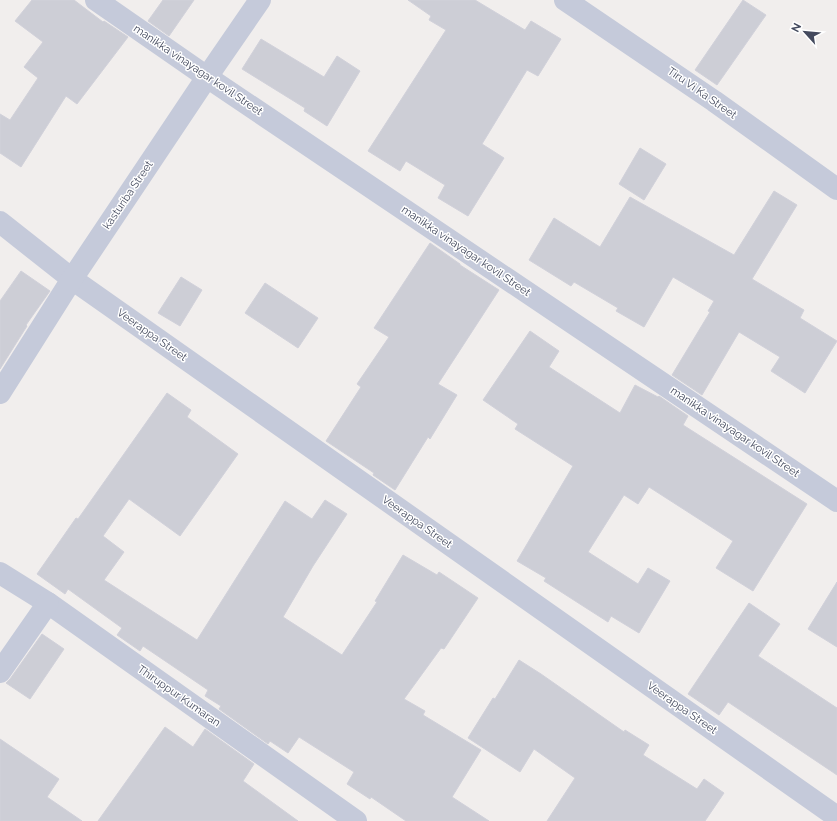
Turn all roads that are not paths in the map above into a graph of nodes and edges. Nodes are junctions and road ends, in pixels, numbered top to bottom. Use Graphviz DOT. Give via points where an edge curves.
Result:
graph roads {
  1 [pos="96,0"];
  2 [pos="260,0"];
  3 [pos="565,0"];
  4 [pos="208,77"];
  5 [pos="837,189"];
  6 [pos="0,222"];
  7 [pos="72,279"];
  8 [pos="0,393"];
  9 [pos="837,501"];
  10 [pos="0,573"];
  11 [pos="48,603"];
  12 [pos="0,672"];
  13 [pos="837,817"];
  14 [pos="356,821"];
  1 -- 4 [label="street, manikka vinayagar kovil Street"];
  2 -- 4 [label="street, kasturiba Street"];
  3 -- 5 [label="street, Tiru Vi Ka Street" via="714,101"];
  4 -- 7 [label="street, kasturiba Street"];
  4 -- 9 [label="street, manikka vinayagar kovil Street"];
  6 -- 7 [label="street, Veerappa Street"];
  7 -- 8 [label="street, kasturiba Street"];
  7 -- 13 [label="street, Veerappa Street"];
  10 -- 11 [label="street, Thiruppur Kumaran"];
  11 -- 12 [label="street"];
  11 -- 14 [label="street, Thiruppur Kumaran"];
}
